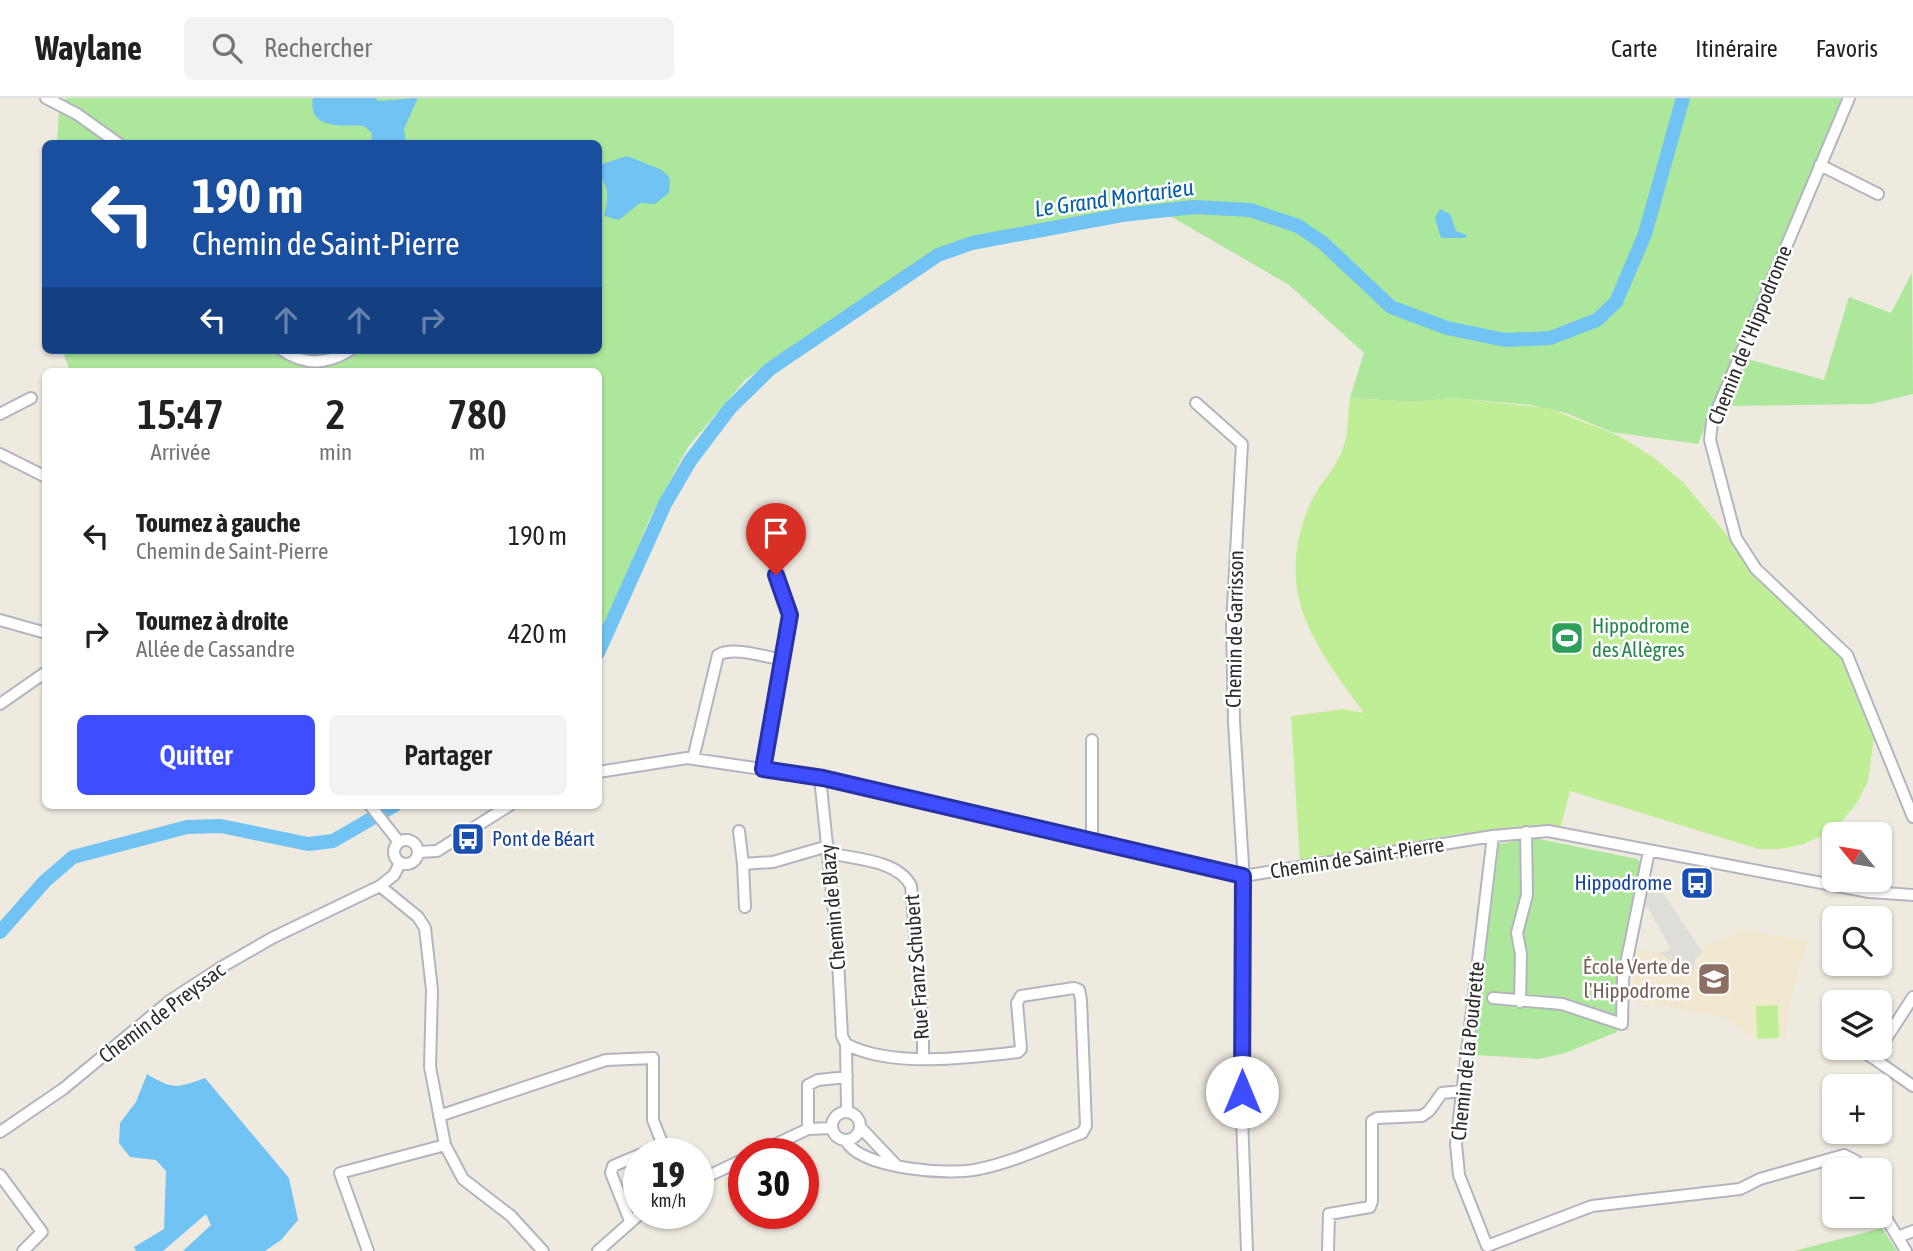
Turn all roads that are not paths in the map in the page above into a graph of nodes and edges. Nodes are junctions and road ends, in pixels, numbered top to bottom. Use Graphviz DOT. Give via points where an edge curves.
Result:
graph roads {
  1 [pos="46,98"];
  2 [pos="1849,98"];
  3 [pos="114,140"];
  4 [pos="1819,165"];
  5 [pos="1878,194"];
  6 [pos="291,354"];
  7 [pos="344,354"];
  8 [pos="31,398"];
  9 [pos="1196,402"];
  10 [pos="0,414"];
  11 [pos="0,454"];
  12 [pos="42,475"];
  13 [pos="776,575"];
  14 [pos="0,620"];
  15 [pos="42,632"];
  16 [pos="783,660"];
  17 [pos="42,675"];
  18 [pos="0,704"];
  19 [pos="1092,740"];
  20 [pos="693,759"];
  21 [pos="763,769"];
  22 [pos="602,771"];
  23 [pos="823,778"];
  24 [pos="504,809"];
  25 [pos="375,812"];
  26 [pos="1913,817"];
  27 [pos="739,831"];
  28 [pos="1527,832"];
  29 [pos="1493,836"];
  30 [pos="1092,840"];
  31 [pos="399,842"];
  32 [pos="828,850"];
  33 [pos="1649,851"];
  34 [pos="419,852"];
  35 [pos="400,863"];
  36 [pos="743,864"];
  37 [pos="1243,876"];
  38 [pos="380,886"];
  39 [pos="1913,895"];
  40 [pos="745,907"];
  41 [pos="1913,997"];
  42 [pos="1493,998"];
  43 [pos="1520,1002"];
  44 [pos="1892,1028"];
  45 [pos="844,1040"];
  46 [pos="923,1057"];
  47 [pos="1886,1060"];
  48 [pos="847,1077"];
  49 [pos="1913,1086"];
  50 [pos="1462,1091"];
  51 [pos="847,1111"];
  52 [pos="439,1116"];
  53 [pos="860,1127"];
  54 [pos="832,1128"];
  55 [pos="808,1129"];
  56 [pos="0,1132"];
  57 [pos="660,1138"];
  58 [pos="789,1138"];
  59 [pos="846,1142"];
  60 [pos="445,1145"];
  61 [pos="623,1162"];
  62 [pos="1822,1162"];
  63 [pos="896,1166"];
  64 [pos="0,1175"];
  65 [pos="623,1202"];
  66 [pos="1892,1227"];
  67 [pos="623,1228"];
  68 [pos="1913,1231"];
  69 [pos="1898,1237"];
  70 [pos="1243,1249"];
  71 [pos="23,1251"];
  72 [pos="368,1251"];
  73 [pos="543,1251"];
  74 [pos="597,1251"];
  75 [pos="1328,1251"];
  76 [pos="1906,1251"];
  1 -- 3 [label="street"];
  2 -- 4 [label="street, Chemin de l'Hippodrome"];
  4 -- 5 [label="street"];
  4 -- 26 [label="street, Chemin de l'Hippodrome" via="1712,422 1710,440 1736,538 1756,569 1847,655"];
  6 -- 7 [label="street" via="319,362"];
  8 -- 10 [label="street"];
  9 -- 37 [label="street, Chemin de Garrisson" via="1242,444 1232,625"];
  11 -- 12 [label="street"];
  13 -- 16 [label="street" via="790,615"];
  14 -- 15 [label="street"];
  16 -- 20 [label="street" via="718,655"];
  16 -- 21 [label="street"];
  17 -- 18 [label="street"];
  19 -- 30 [label="street"];
  20 -- 21 [label="street, Chemin de Saint-Pierre"];
  20 -- 22 [label="street, Chemin de Saint-Pierre"];
  21 -- 23 [label="street, Chemin de Saint-Pierre"];
  23 -- 30 [label="street, Chemin de Saint-Pierre"];
  23 -- 32 [label="street, Chemin de Blazy"];
  24 -- 34 [label="street" via="437,850"];
  25 -- 31 [label="street"];
  27 -- 36 [label="street"];
  28 -- 29 [label="street, Chemin de Saint-Pierre"];
  28 -- 33 [label="street, Chemin de Saint-Pierre" via="1548,831"];
  28 -- 43 [label="street" via="1527,895 1517,933"];
  29 -- 37 [label="street, Chemin de Saint-Pierre"];
  29 -- 50 [label="street, Chemin de la Poudrette"];
  30 -- 37 [label="street, Chemin de Saint-Pierre"];
  31 -- 34 [label="street" via="414,842"];
  31 -- 35 [label="street" via="394,853"];
  32 -- 36 [label="street"];
  32 -- 45 [label="street, Chemin de Blazy"];
  32 -- 46 [label="street, Rue Franz Schubert" via="895,869 911,886"];
  33 -- 39 [label="street, Chemin de Saint-Pierre" via="1869,892"];
  33 -- 43 [label="street" via="1623,979 1622,1024 1562,1004"];
  34 -- 35 [label="street" via="411,864"];
  35 -- 38 [label="street, Chemin de Preyssac"];
  36 -- 40 [label="street"];
  37 -- 70 [label="street"];
  38 -- 52 [label="street" via="425,928 432,990 430,1067"];
  38 -- 56 [label="street, Chemin de Preyssac" via="220,968 171,1000 63,1089"];
  41 -- 44 [label="street"];
  42 -- 43 [label="street"];
  45 -- 46 [label="street" via="873,1053"];
  45 -- 48 [label="street, Chemin de Blazy"];
  46 -- 63 [label="street" via="966,1059 1018,1052 1017,1003 1021,996 1079,990 1086,1126 1082,1133 980,1169"];
  47 -- 49 [label="street"];
  48 -- 51 [label="street, Chemin de Blazy"];
  48 -- 55 [label="street" via="808,1085"];
  50 -- 62 [label="street, Chemin de la Poudrette" via="1456,1144 1459,1175 1487,1246 1592,1206 1740,1189"];
  50 -- 75 [label="street" via="1441,1093 1422,1116 1372,1121 1370,1208 1329,1214"];
  51 -- 53 [label="street"];
  51 -- 54 [label="street" via="835,1116"];
  52 -- 57 [label="street" via="606,1059 653,1058 653,1120"];
  52 -- 60 [label="street"];
  53 -- 59 [label="street" via="858,1136"];
  53 -- 63 [label="street"];
  54 -- 55 [label="street"];
  54 -- 59 [label="street"];
  55 -- 58 [label="street"];
  59 -- 63 [label="street" via="867,1158"];
  60 -- 72 [label="street" via="340,1173"];
  60 -- 73 [label="street" via="463,1179 511,1216"];
  61 -- 65 [label="street" via="611,1173"];
  64 -- 71 [label="street" via="41,1232"];
  66 -- 69 [label="street"];
  67 -- 74 [label="street"];
  68 -- 69 [label="street"];
  69 -- 76 [label="street"];
}
